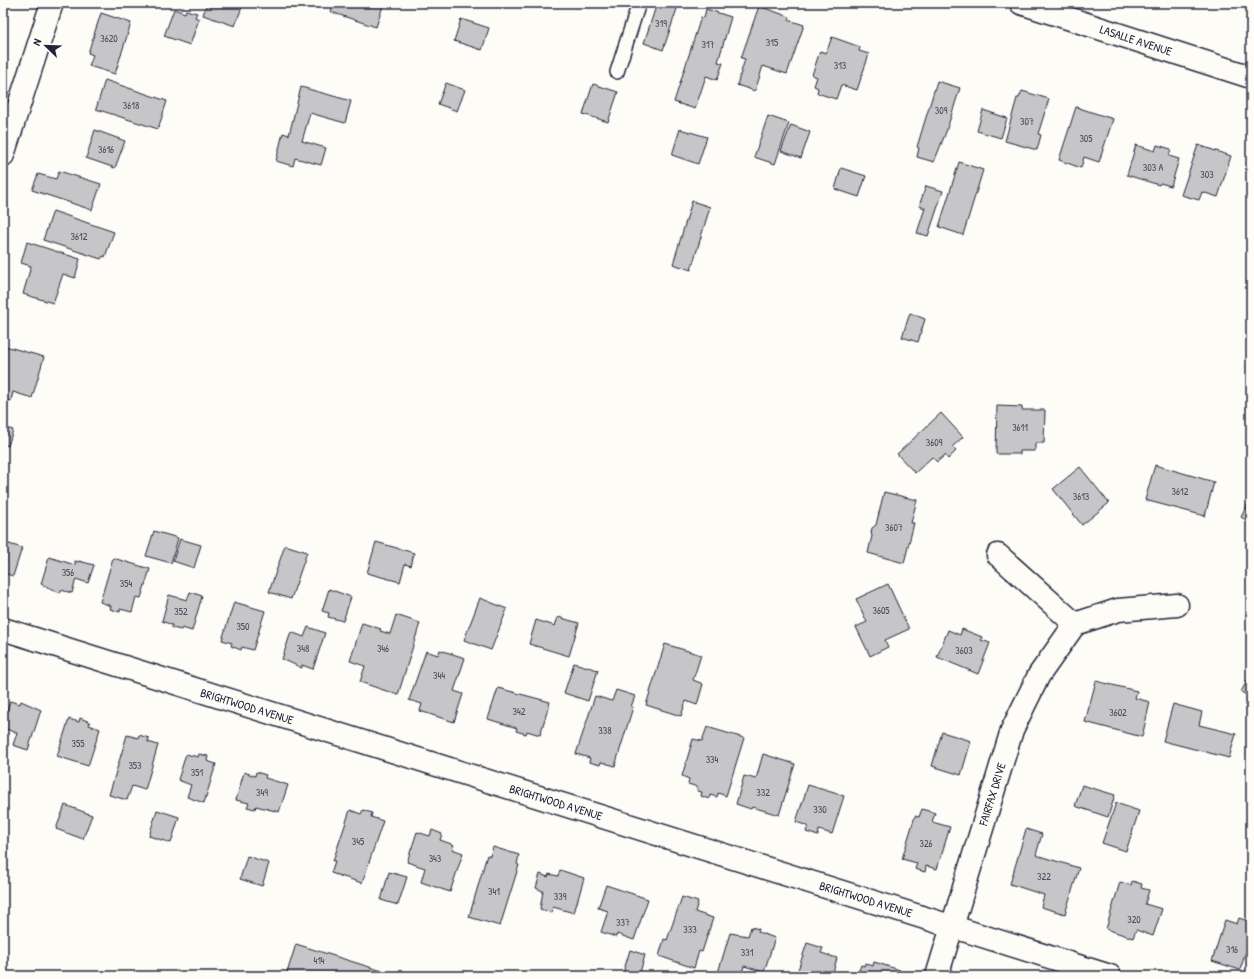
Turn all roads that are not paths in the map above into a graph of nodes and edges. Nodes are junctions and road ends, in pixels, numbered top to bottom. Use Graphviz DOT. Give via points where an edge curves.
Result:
graph roads {
  1 [pos="52,3"];
  2 [pos="639,3"];
  3 [pos="1021,3"];
  4 [pos="617,72"];
  5 [pos="1251,77"];
  6 [pos="3,155"];
  7 [pos="998,555"];
  8 [pos="1177,605"];
  9 [pos="1075,624"];
  10 [pos="3,629"];
  11 [pos="952,926"];
  12 [pos="937,976"];
  13 [pos="1110,976"];
  1 -- 6 [label="street"];
  2 -- 4 [label="lane"];
  3 -- 5 [label="street, LASALLE AVENUE"];
  7 -- 9 [label="street"];
  8 -- 9 [label="street" via="1118,610"];
  9 -- 11 [label="street, FAIRFAX DRIVE" via="1039,675 1012,730"];
  10 -- 11 [label="street, BRIGHTWOOD AVENUE"];
  11 -- 12 [label="street, FAIRFAX DRIVE"];
  11 -- 13 [label="street, BRIGHTWOOD AVENUE"];
}
